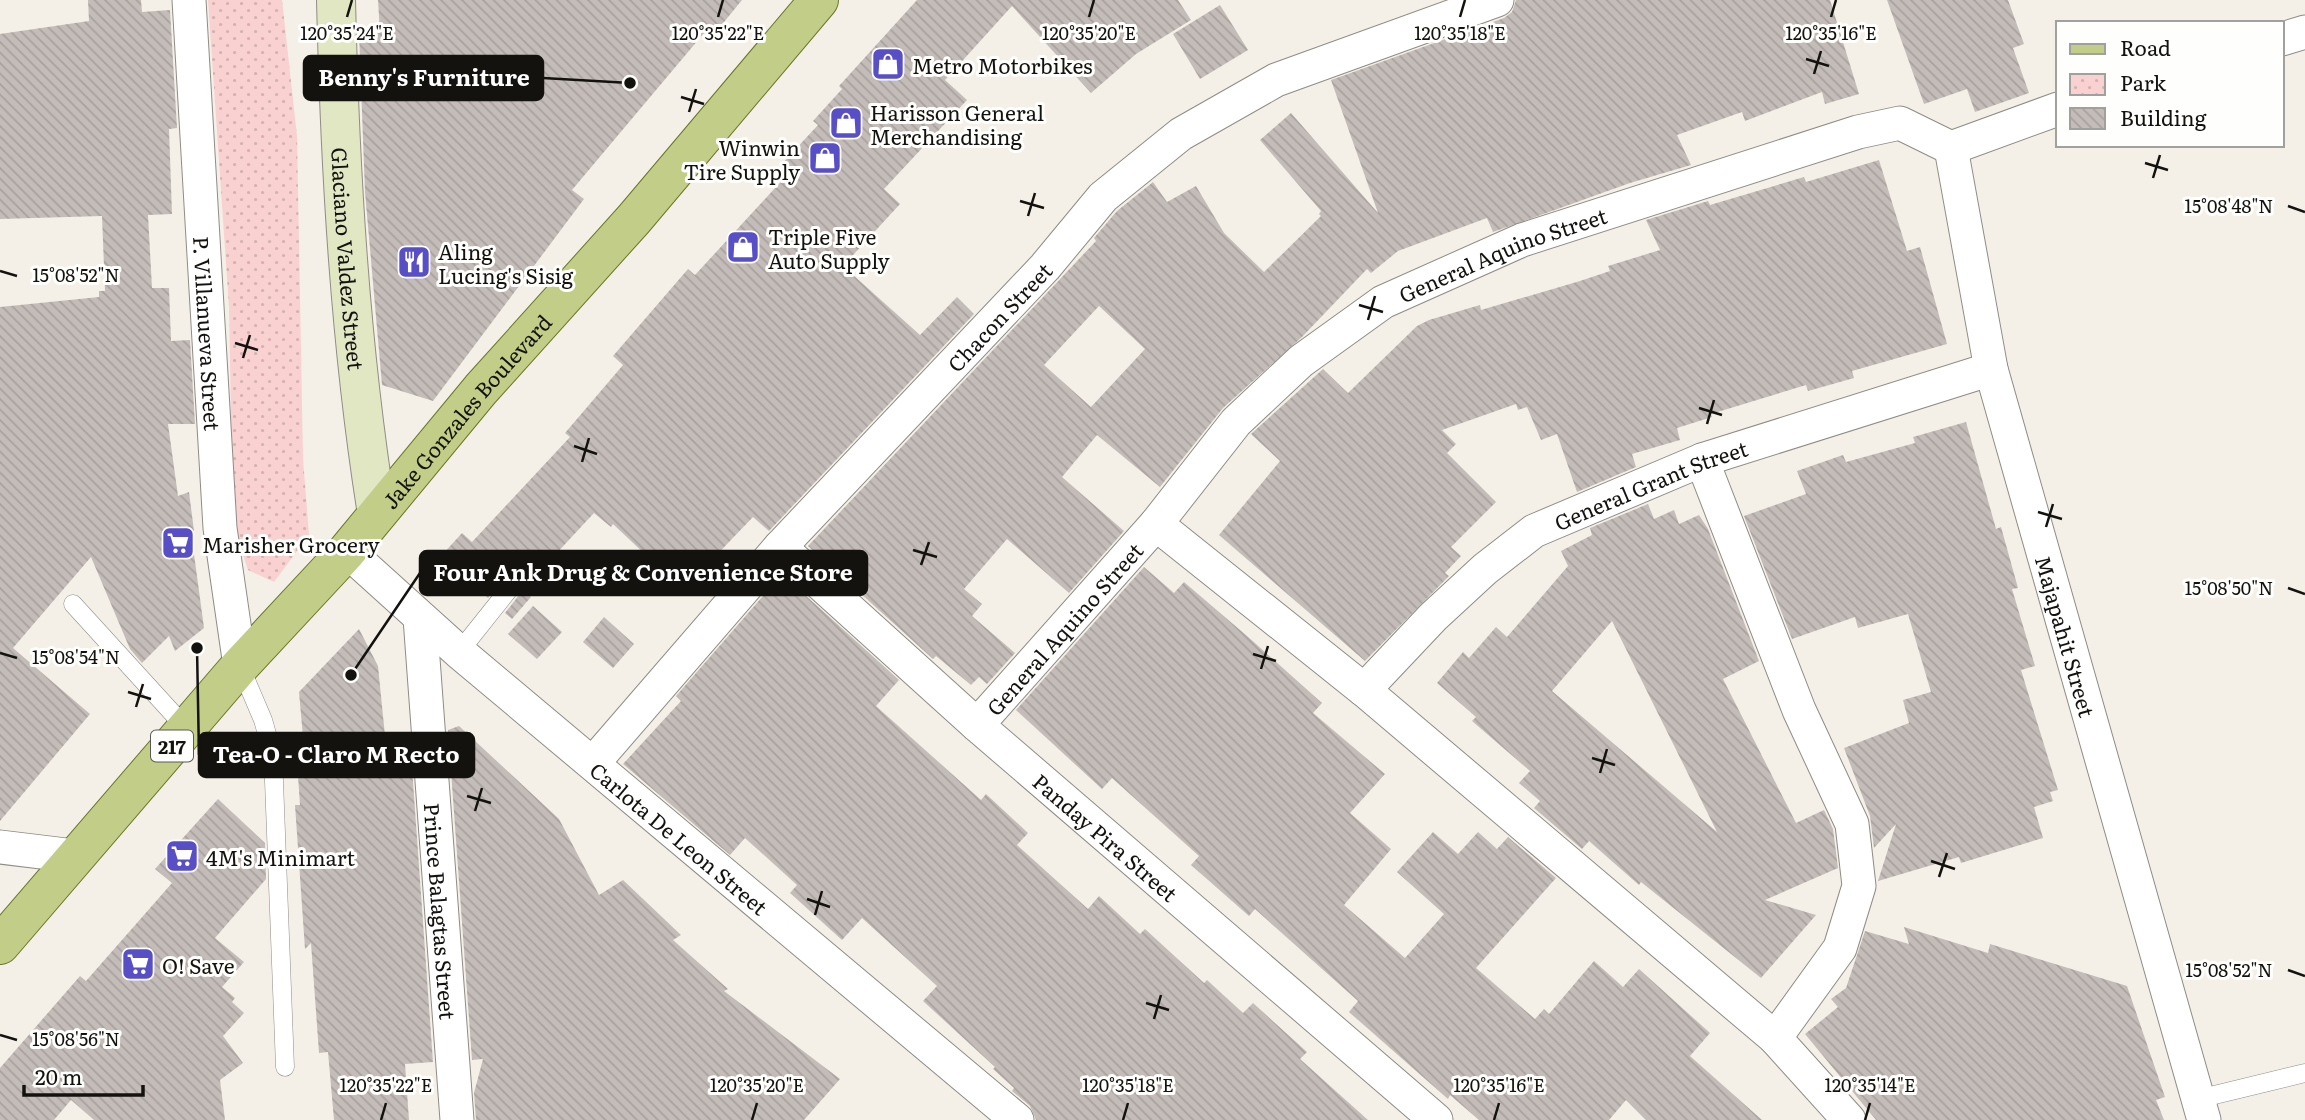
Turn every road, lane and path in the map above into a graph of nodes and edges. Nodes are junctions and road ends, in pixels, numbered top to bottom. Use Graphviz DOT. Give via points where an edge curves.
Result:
graph roads {
  1 [pos="189,0"];
  2 [pos="336,0"];
  3 [pos="819,0"];
  4 [pos="1497,0"];
  5 [pos="2305,32"];
  6 [pos="2284,37"];
  7 [pos="2056,110"];
  8 [pos="1951,148"];
  9 [pos="1991,369"];
  10 [pos="1702,460"];
  11 [pos="377,514"];
  12 [pos="1156,524"];
  13 [pos="780,547"];
  14 [pos="347,551"];
  15 [pos="527,568"];
  16 [pos="73,604"];
  17 [pos="420,618"];
  18 [pos="459,652"];
  19 [pos="240,666"];
  20 [pos="1364,690"];
  21 [pos="977,725"];
  22 [pos="187,729"];
  23 [pos="594,762"];
  24 [pos="0,847"];
  25 [pos="74,856"];
  26 [pos="0,945"];
  27 [pos="1775,1038"];
  28 [pos="285,1066"];
  29 [pos="2305,1073"];
  30 [pos="2201,1110"];
  31 [pos="457,1120"];
  32 [pos="1017,1120"];
  33 [pos="1436,1120"];
  34 [pos="1849,1120"];
  1 -- 19 [label="street, P. Villanueva Street" via="220,527"];
  2 -- 11 [label="street, Glaciano Valdez Street" via="350,292 361,416"];
  3 -- 11 [label="main road, Jake Gonzales Boulevard / 217"];
  4 -- 13 [label="street, Chacon Street" via="1276,80 1181,134 1103,197 1045,267"];
  5 -- 6 [label="street"];
  7 -- 8 [label="street"];
  8 -- 9 [label="street, Majapahit Street"];
  8 -- 12 [label="street, General Aquino Street" via="1899,123 1858,132 1522,240 1383,302 1301,361 1236,422"];
  9 -- 10 [label="street, General Grant Street"];
  9 -- 30 [label="street, Majapahit Street"];
  10 -- 20 [label="street, General Grant Street" via="1534,531 1450,601"];
  10 -- 27 [label="street" via="1799,710 1852,824 1859,886 1840,948"];
  11 -- 14 [label="main road, Jake Gonzales Boulevard / 217"];
  12 -- 20 [label="street"];
  12 -- 21 [label="street, General Aquino Street"];
  13 -- 21 [label="street, Panday Pira Street"];
  13 -- 23 [label="street, Chacon Street"];
  14 -- 17 [label="street, Carlota De Leon Street"];
  14 -- 19 [label="main road, Jake Gonzales Boulevard / 217"];
  15 -- 18 [label="lane"];
  16 -- 22 [label="lane"];
  17 -- 18 [label="street, Carlota De Leon Street"];
  17 -- 31 [label="street, Prince Balagtas Street"];
  18 -- 23 [label="street, Carlota De Leon Street"];
  19 -- 22 [label="main road, Jake Gonzales Boulevard / 217"];
  19 -- 28 [label="lane" via="273,755"];
  20 -- 27 [label="street"];
  21 -- 33 [label="street, Panday Pira Street"];
  22 -- 25 [label="main road, Jake Gonzales Boulevard / 217"];
  23 -- 32 [label="street, Carlota De Leon Street"];
  24 -- 25 [label="street"];
  25 -- 26 [label="main road, Jake Gonzales Boulevard / 217"];
  27 -- 34 [label="street"];
  29 -- 30 [label="lane"];
}
